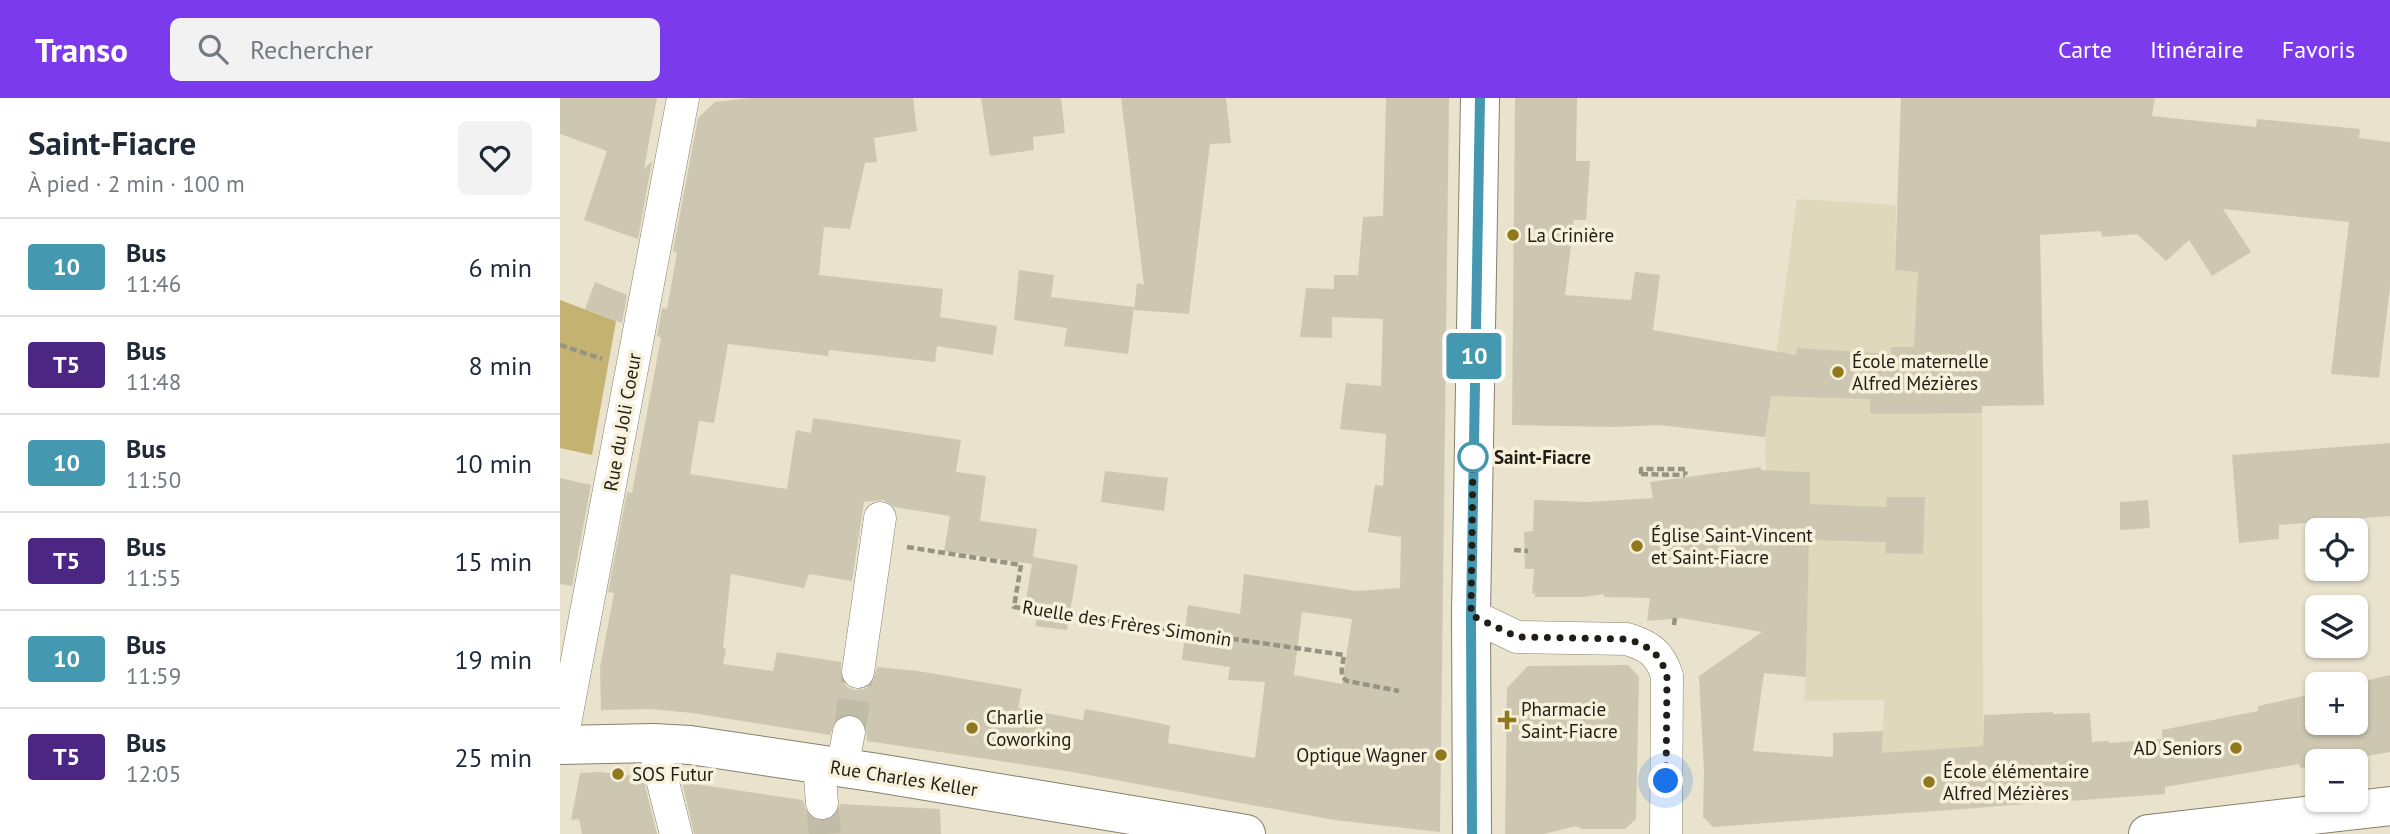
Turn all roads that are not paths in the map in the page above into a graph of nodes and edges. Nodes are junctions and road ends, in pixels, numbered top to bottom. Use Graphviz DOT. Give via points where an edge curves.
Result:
graph roads {
  1 [pos="683,98"];
  2 [pos="1480,98"];
  3 [pos="878,530"];
  4 [pos="1471,615"];
  5 [pos="858,672"];
  6 [pos="653,743"];
  7 [pos="560,745"];
  8 [pos="836,754"];
  9 [pos="822,803"];
  10 [pos="2390,806"];
  11 [pos="676,834"];
  12 [pos="1246,834"];
  13 [pos="1472,834"];
  14 [pos="1666,834"];
  15 [pos="2148,834"];
  1 -- 7 [label="street, Rue du Joli Coeur"];
  2 -- 4 [label="main road"];
  3 -- 5 [label="street"];
  4 -- 13 [label="main road"];
  4 -- 14 [label="street" via="1517,637 1627,639 1655,651 1667,676"];
  6 -- 7 [label="main road, Rue Charles Keller"];
  6 -- 8 [label="main road, Rue Charles Keller"];
  6 -- 11 [label="street"];
  8 -- 9 [label="street"];
  8 -- 12 [label="main road, Rue Charles Keller"];
  10 -- 15 [label="main road"];
}
